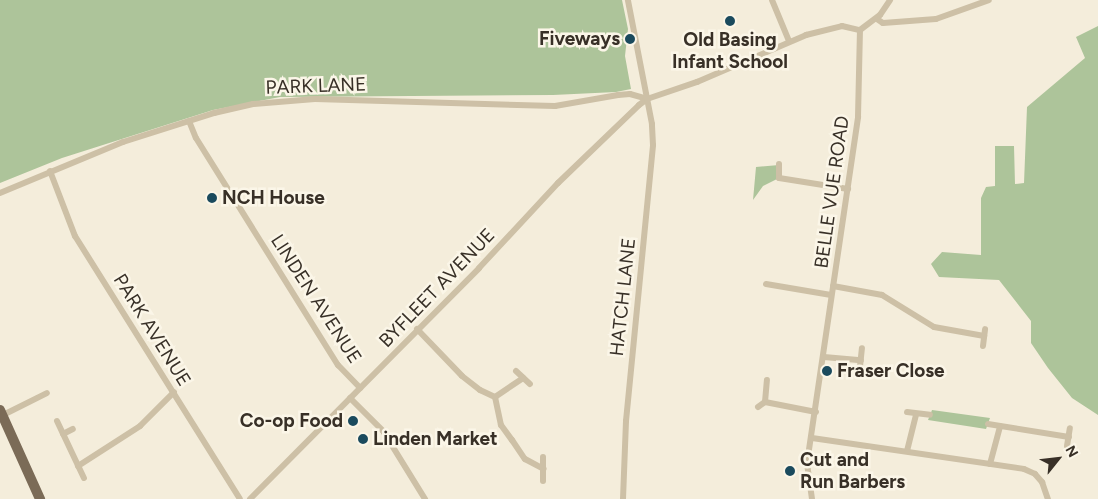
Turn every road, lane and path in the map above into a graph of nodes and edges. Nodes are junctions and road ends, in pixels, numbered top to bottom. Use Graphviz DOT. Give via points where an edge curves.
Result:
graph roads {
  1 [pos="628,0"];
  2 [pos="772,0"];
  3 [pos="890,0"];
  4 [pos="989,0"];
  5 [pos="877,19"];
  6 [pos="860,30"];
  7 [pos="789,41"];
  8 [pos="647,100"];
  9 [pos="188,120"];
  10 [pos="779,164"];
  11 [pos="50,171"];
  12 [pos="848,189"];
  13 [pos="0,193"];
  14 [pos="766,284"];
  15 [pos="833,286"];
  16 [pos="831,295"];
  17 [pos="417,329"];
  18 [pos="985,329"];
  19 [pos="984,336"];
  20 [pos="983,346"];
  21 [pos="862,348"];
  22 [pos="824,357"];
  23 [pos="860,360"];
  24 [pos="516,371"];
  25 [pos="858,376"];
  26 [pos="522,378"];
  27 [pos="768,380"];
  28 [pos="530,384"];
  29 [pos="360,388"];
  30 [pos="174,392"];
  31 [pos="46,393"];
  32 [pos="495,397"];
  33 [pos="350,398"];
  34 [pos="765,402"];
  35 [pos="758,407"];
  36 [pos="816,412"];
  37 [pos="907,412"];
  38 [pos="2,413"];
  39 [pos="916,414"];
  40 [pos="930,415"];
  41 [pos="57,421"];
  42 [pos="988,424"];
  43 [pos="1000,426"];
  44 [pos="73,428"];
  45 [pos="1070,428"];
  46 [pos="63,434"];
  47 [pos="1068,437"];
  48 [pos="812,438"];
  49 [pos="1067,446"];
  50 [pos="907,451"];
  51 [pos="543,457"];
  52 [pos="990,464"];
  53 [pos="78,466"];
  54 [pos="544,469"];
  55 [pos="84,478"];
  56 [pos="543,481"];
  57 [pos="40,499"];
  58 [pos="240,499"];
  59 [pos="250,499"];
  60 [pos="425,499"];
  61 [pos="623,499"];
  62 [pos="812,499"];
  63 [pos="1048,499"];
  1 -- 8 [label="street, HATCH LANE"];
  2 -- 7 [label="street"];
  3 -- 5 [label="street"];
  4 -- 5 [label="street" via="936,19 884,23"];
  5 -- 6 [label="street"];
  6 -- 7 [label="street" via="842,26"];
  6 -- 12 [label="street, BELLE VUE ROAD" via="858,116"];
  7 -- 8 [label="street" via="697,82"];
  8 -- 9 [label="street, PARK LANE" via="624,95 555,106 370,99 281,100"];
  8 -- 17 [label="street, BYFLEET AVENUE" via="624,117"];
  8 -- 61 [label="street, HATCH LANE" via="652,124 652,165 630,370"];
  9 -- 11 [label="street, PARK LANE"];
  9 -- 29 [label="street, LINDEN AVENUE" via="196,138 338,365"];
  10 -- 12 [label="street" via="779,178"];
  11 -- 13 [label="street, PARK LANE"];
  11 -- 30 [label="street, PARK AVENUE" via="76,236"];
  12 -- 15 [label="street, BELLE VUE ROAD"];
  14 -- 16 [label="street"];
  15 -- 16 [label="street, BELLE VUE ROAD"];
  15 -- 19 [label="street" via="882,294 934,327"];
  16 -- 22 [label="street, BELLE VUE ROAD"];
  17 -- 29 [label="street, BYFLEET AVENUE"];
  17 -- 32 [label="street" via="462,376"];
  18 -- 19 [label="street"];
  19 -- 20 [label="street"];
  21 -- 23 [label="street"];
  22 -- 23 [label="street"];
  22 -- 36 [label="street, BELLE VUE ROAD"];
  23 -- 25 [label="street"];
  24 -- 26 [label="street"];
  26 -- 28 [label="street"];
  26 -- 32 [label="street"];
  27 -- 34 [label="street"];
  29 -- 33 [label="street, BYFLEET AVENUE"];
  30 -- 53 [label="street" via="140,426"];
  30 -- 58 [label="street, PARK AVENUE"];
  31 -- 38 [label="street"];
  32 -- 54 [label="street" via="501,425 525,459"];
  33 -- 59 [label="street, BYFLEET AVENUE"];
  33 -- 60 [label="street" via="383,431"];
  34 -- 35 [label="street"];
  34 -- 36 [label="street"];
  36 -- 48 [label="street, BELLE VUE ROAD"];
  37 -- 39 [label="street"];
  38 -- 57 [label="main road"];
  39 -- 40 [label="street"];
  39 -- 50 [label="street"];
  41 -- 46 [label="street"];
  42 -- 43 [label="street"];
  43 -- 47 [label="street"];
  43 -- 52 [label="street"];
  44 -- 46 [label="street"];
  45 -- 47 [label="street"];
  46 -- 53 [label="street"];
  47 -- 49 [label="street"];
  48 -- 50 [label="street"];
  48 -- 62 [label="street, BELLE VUE ROAD" via="807,463"];
  50 -- 52 [label="street"];
  51 -- 54 [label="street"];
  52 -- 63 [label="street" via="1035,474 1042,482"];
  53 -- 55 [label="street"];
  54 -- 56 [label="street"];
}
